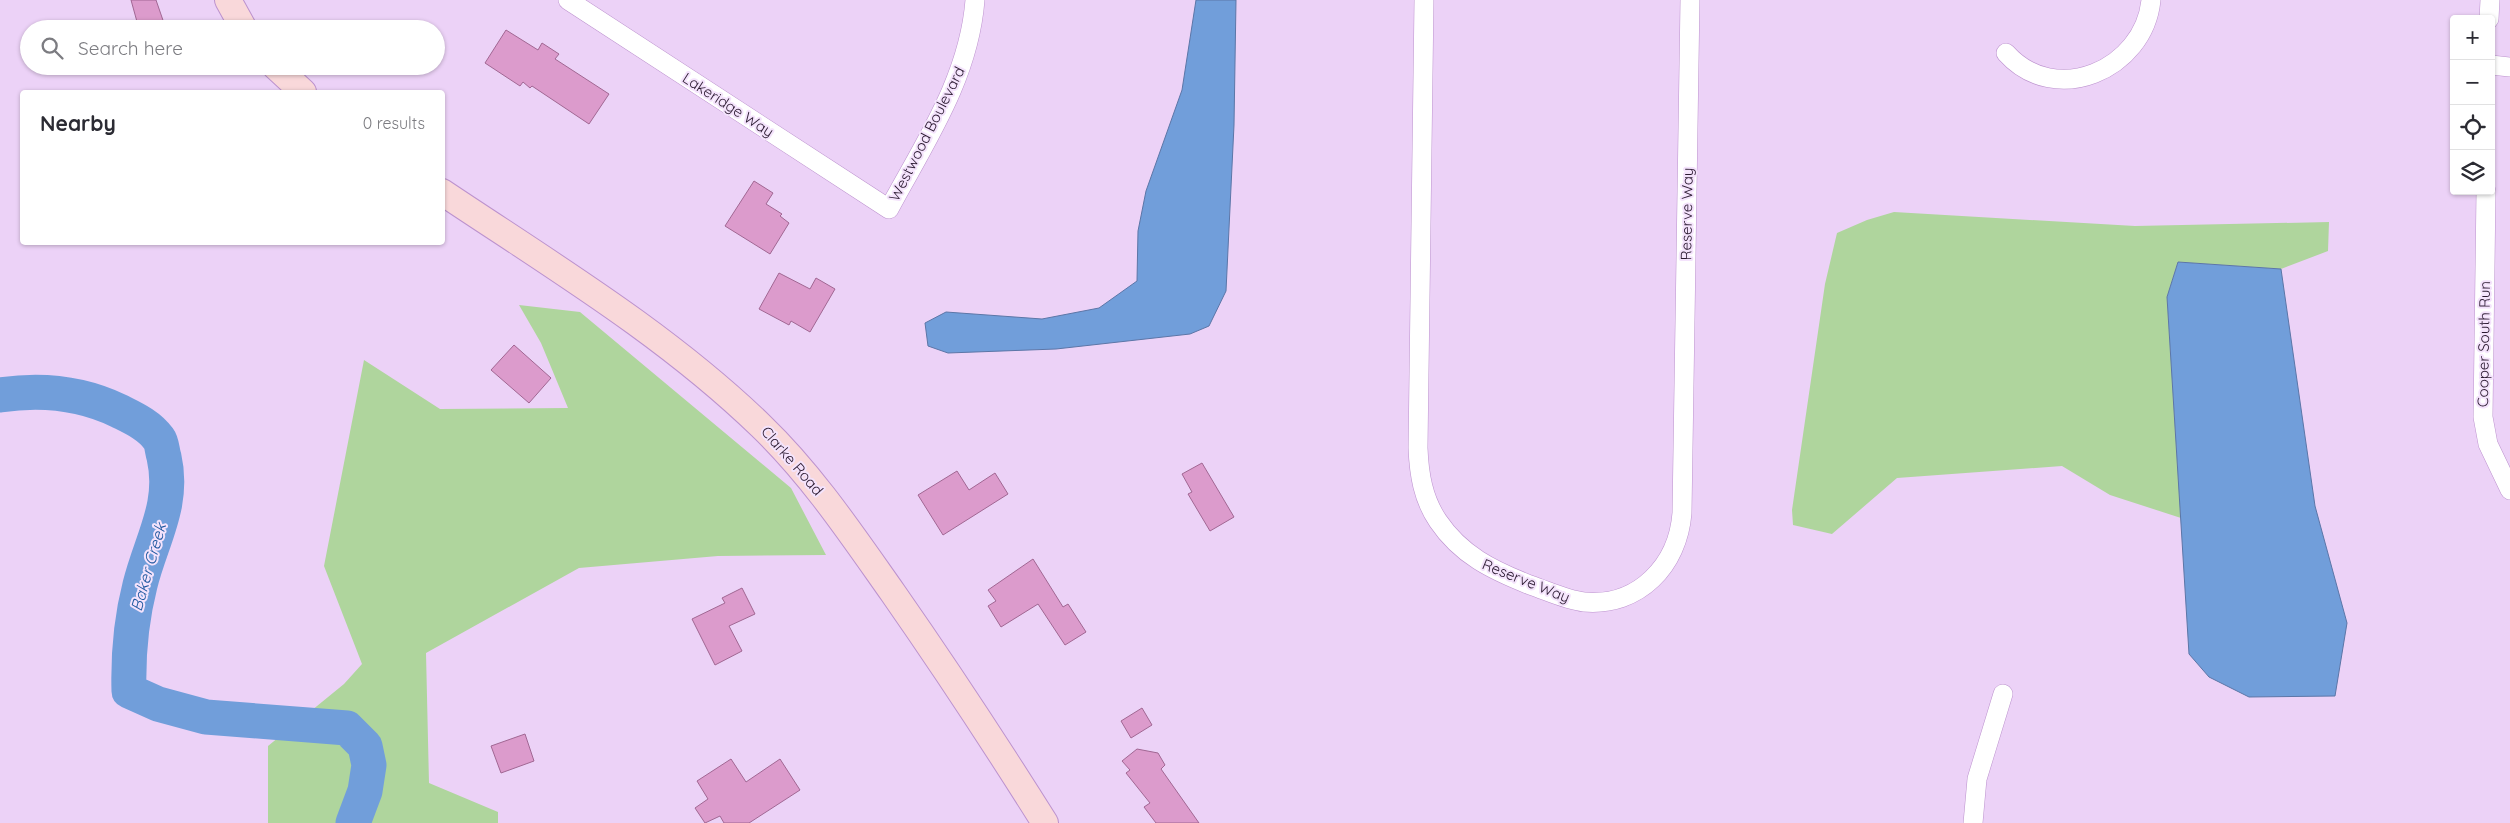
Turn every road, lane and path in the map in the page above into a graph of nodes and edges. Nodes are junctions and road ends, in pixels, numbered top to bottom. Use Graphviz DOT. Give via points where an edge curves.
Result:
graph roads {
  1 [pos="228,0"];
  2 [pos="568,0"];
  3 [pos="975,0"];
  4 [pos="1424,0"];
  5 [pos="1690,0"];
  6 [pos="2151,0"];
  7 [pos="2490,0"];
  8 [pos="2489,15"];
  9 [pos="239,20"];
  10 [pos="2006,53"];
  11 [pos="2495,65"];
  12 [pos="2510,67"];
  13 [pos="285,75"];
  14 [pos="301,90"];
  15 [pos="445,194"];
  16 [pos="2486,195"];
  17 [pos="888,209"];
  18 [pos="2510,490"];
  19 [pos="2003,694"];
  20 [pos="1045,823"];
  21 [pos="1973,823"];
  1 -- 9 [label="street"];
  2 -- 17 [label="street, Lakeridge Way"];
  3 -- 17 [label="street, Westwood Boulevard" via="971,33 960,72"];
  4 -- 5 [label="street, Reserve Way" via="1418,448 1423,489 1440,524 1477,561 1563,597 1598,602 1630,595 1650,582 1668,562 1680,534"];
  6 -- 10 [label="street" via="2146,23 2135,44 2115,62 2096,73 2073,78 2045,78 2025,70"];
  7 -- 8 [label="street"];
  11 -- 12 [label="street"];
  13 -- 14 [label="street"];
  15 -- 20 [label="street, Clarke Road" via="653,334 710,378 762,427 811,480 854,537 962,693"];
  16 -- 18 [label="street, Cooper South Run" via="2483,418 2488,444"];
  19 -- 21 [label="street" via="1977,779"];
}
